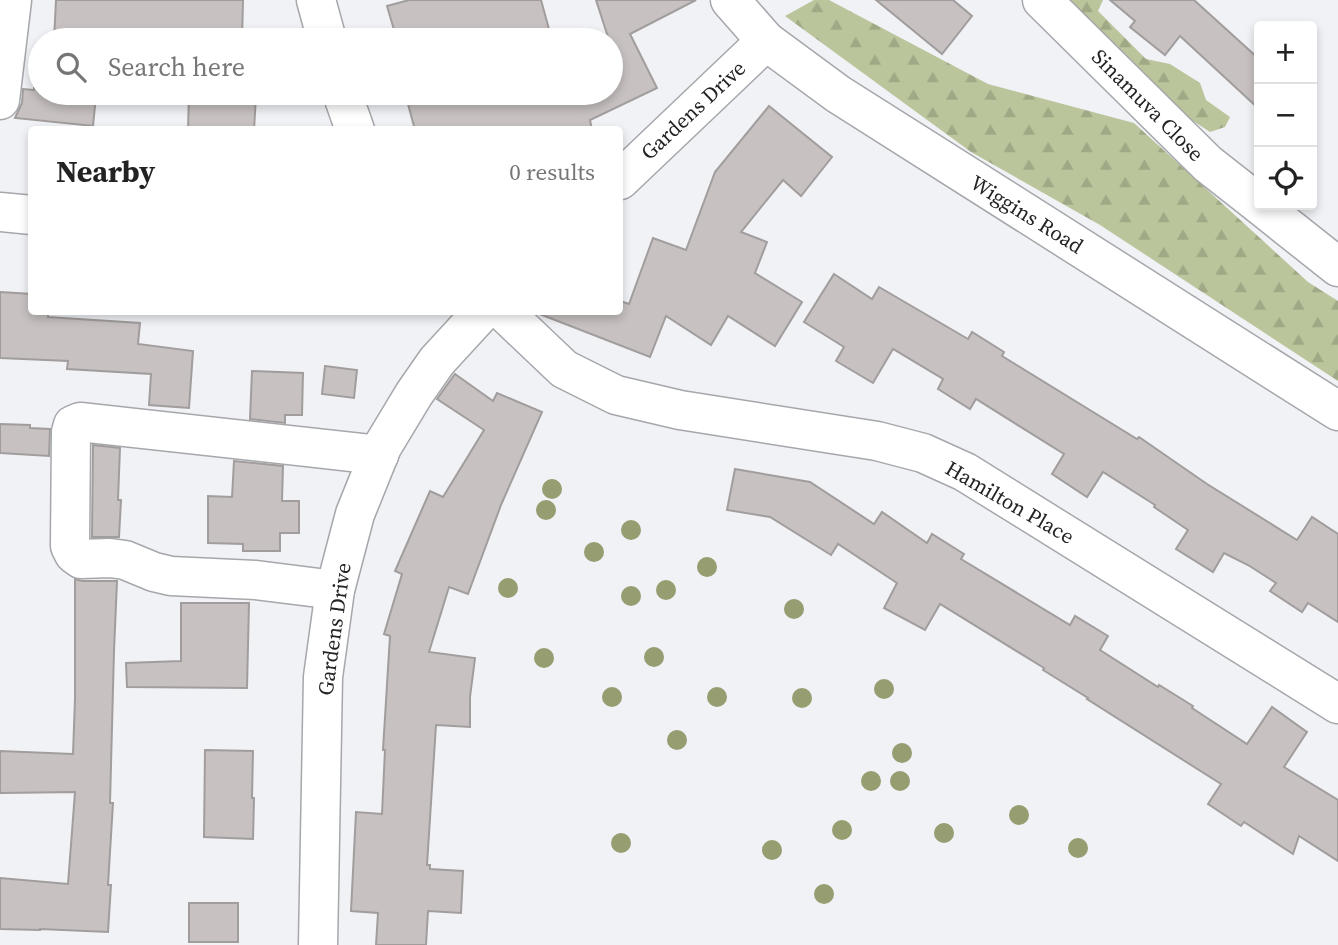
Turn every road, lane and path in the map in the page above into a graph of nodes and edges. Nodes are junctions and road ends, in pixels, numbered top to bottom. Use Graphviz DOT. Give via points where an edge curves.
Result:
graph roads {
  1 [pos="12,0"];
  2 [pos="316,0"];
  3 [pos="730,0"];
  4 [pos="1042,0"];
  5 [pos="324,28"];
  6 [pos="766,40"];
  7 [pos="0,100"];
  8 [pos="345,105"];
  9 [pos="353,126"];
  10 [pos="623,177"];
  11 [pos="1254,201"];
  12 [pos="1265,210"];
  13 [pos="0,212"];
  14 [pos="28,215"];
  15 [pos="1338,267"];
  16 [pos="479,315"];
  17 [pos="507,315"];
  18 [pos="1338,411"];
  19 [pos="379,455"];
  20 [pos="335,590"];
  21 [pos="1338,704"];
  22 [pos="318,945"];
  1 -- 7 [label="street"];
  2 -- 5 [label="street"];
  3 -- 6 [label="street, Wiggins Road"];
  4 -- 11 [label="street, Sinamuva Close" via="1208,164"];
  6 -- 10 [label="street, Gardens Drive"];
  6 -- 18 [label="street, Wiggins Road" via="838,94"];
  8 -- 9 [label="street"];
  12 -- 15 [label="street, Sinamuva Close"];
  13 -- 14 [label="street"];
  16 -- 19 [label="street, Gardens Drive" via="437,361"];
  17 -- 21 [label="street, Hamilton Place" via="564,369 617,395 680,410 877,441 923,453 965,472"];
  19 -- 20 [label="street, Gardens Drive" via="355,514"];
  19 -- 20 [label="street" via="80,422 73,425 70,546 81,559 110,558 171,576"];
  20 -- 22 [label="street, Gardens Drive" via="323,677"];
}
